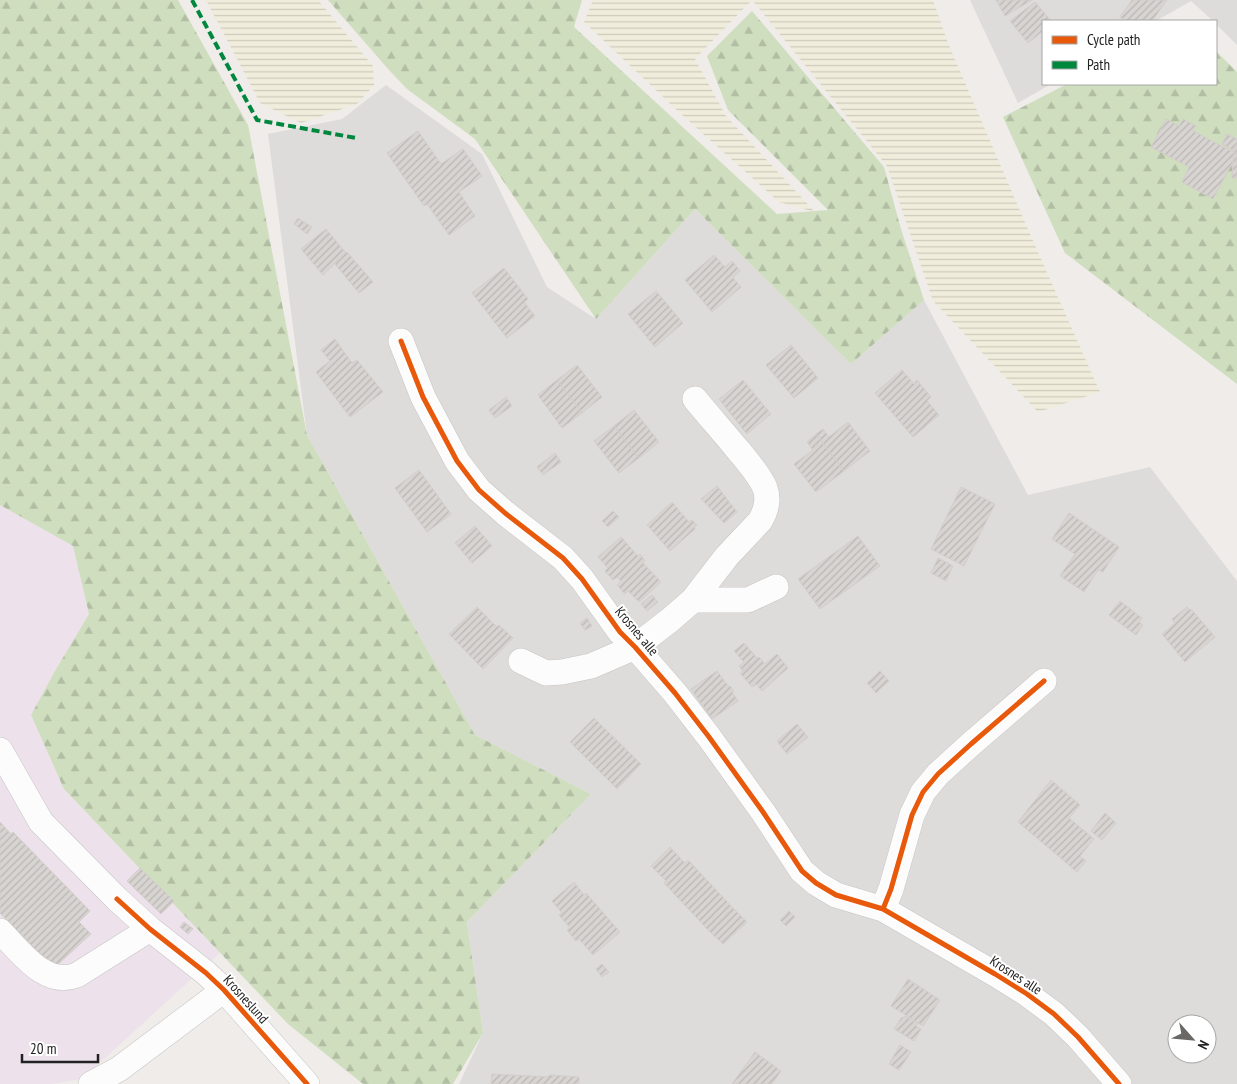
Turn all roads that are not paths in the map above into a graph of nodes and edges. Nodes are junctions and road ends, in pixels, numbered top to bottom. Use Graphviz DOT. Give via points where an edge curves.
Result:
graph roads {
  1 [pos="401,341"];
  2 [pos="695,400"];
  3 [pos="776,587"];
  4 [pos="693,600"];
  5 [pos="635,647"];
  6 [pos="521,661"];
  7 [pos="1044,681"];
  8 [pos="0,750"];
  9 [pos="883,909"];
  10 [pos="150,929"];
  11 [pos="0,931"];
  12 [pos="224,990"];
  13 [pos="91,1084"];
  14 [pos="306,1084"];
  15 [pos="1119,1084"];
  1 -- 5 [label="street, Krosnes alle" via="423,397 462,469 479,490 505,513 563,558"];
  2 -- 4 [label="street" via="750,464 765,488 767,502 760,521 727,556"];
  3 -- 4 [label="street" via="748,600"];
  4 -- 5 [label="street"];
  5 -- 6 [label="street" via="590,666 562,672 546,673"];
  5 -- 9 [label="street, Krosnes alle" via="709,737 802,871 836,895"];
  7 -- 9 [label="street" via="938,774 923,792 912,815"];
  8 -- 10 [label="street, Krosneslund" via="41,822"];
  9 -- 15 [label="street, Krosnes alle" via="995,974 1054,1014"];
  10 -- 11 [label="street" via="77,975 61,979 35,968"];
  10 -- 12 [label="street, Krosneslund"];
  12 -- 13 [label="street, Krosneslund" via="119,1068"];
  12 -- 14 [label="street, Krosneslund"];
}
